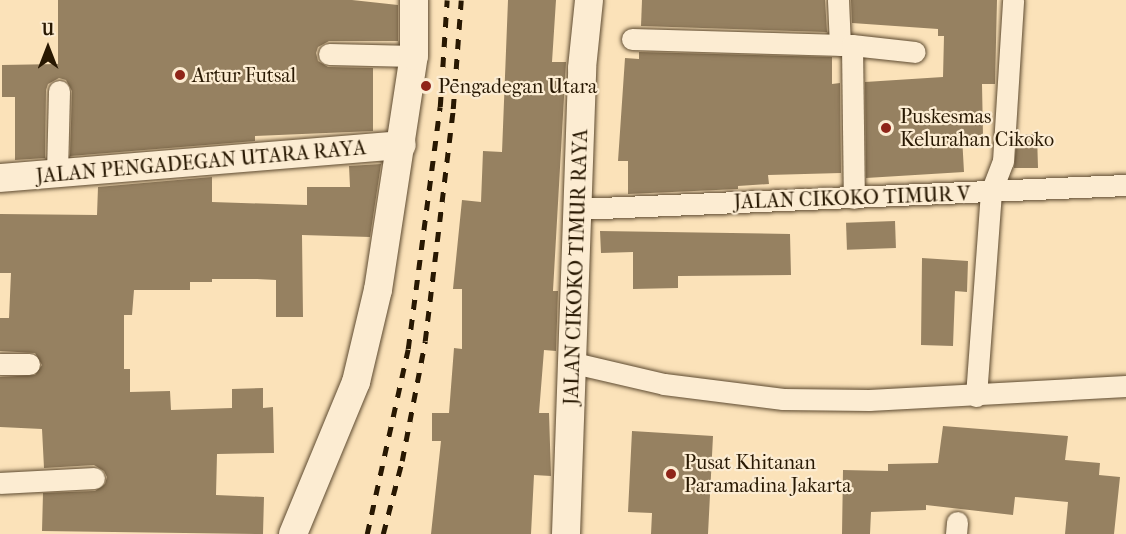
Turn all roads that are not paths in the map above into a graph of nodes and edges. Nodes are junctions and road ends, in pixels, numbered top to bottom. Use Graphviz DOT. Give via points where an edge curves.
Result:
graph roads {
  1 [pos="414,0"];
  2 [pos="589,0"];
  3 [pos="838,0"];
  4 [pos="1013,0"];
  5 [pos="632,39"];
  6 [pos="846,45"];
  7 [pos="915,52"];
  8 [pos="329,54"];
  9 [pos="414,56"];
  10 [pos="60,91"];
  11 [pos="402,146"];
  12 [pos="57,173"];
  13 [pos="0,178"];
  14 [pos="1126,185"];
  15 [pos="991,192"];
  16 [pos="854,198"];
  17 [pos="578,209"];
  18 [pos="574,363"];
  19 [pos="0,364"];
  20 [pos="29,364"];
  21 [pos="1126,386"];
  22 [pos="976,396"];
  23 [pos="94,478"];
  24 [pos="0,483"];
  25 [pos="293,534"];
  26 [pos="566,534"];
  1 -- 9 [label="street"];
  2 -- 17 [label="street, JALAN CIKOKO TIMUR RAYA"];
  3 -- 6 [label="street"];
  4 -- 15 [label="street" via="1003,160"];
  5 -- 6 [label="street"];
  6 -- 7 [label="street"];
  6 -- 16 [label="street"];
  8 -- 9 [label="street"];
  9 -- 11 [label="street"];
  10 -- 12 [label="street"];
  11 -- 12 [label="street, JALAN PENGADEGAN UTARA RAYA"];
  11 -- 25 [label="street" via="378,290 356,382"];
  12 -- 13 [label="street, JALAN PENGADEGAN UTARA RAYA"];
  14 -- 15 [label="street, JALAN CIKOKO TIMUR V"];
  15 -- 16 [label="street, JALAN CIKOKO TIMUR V"];
  15 -- 22 [label="street"];
  16 -- 17 [label="street, JALAN CIKOKO TIMUR V"];
  17 -- 18 [label="street, JALAN CIKOKO TIMUR RAYA"];
  18 -- 22 [label="street" via="664,384 783,399"];
  18 -- 26 [label="street, JALAN CIKOKO TIMUR RAYA"];
  19 -- 20 [label="street"];
  21 -- 22 [label="street"];
  23 -- 24 [label="street"];
}
